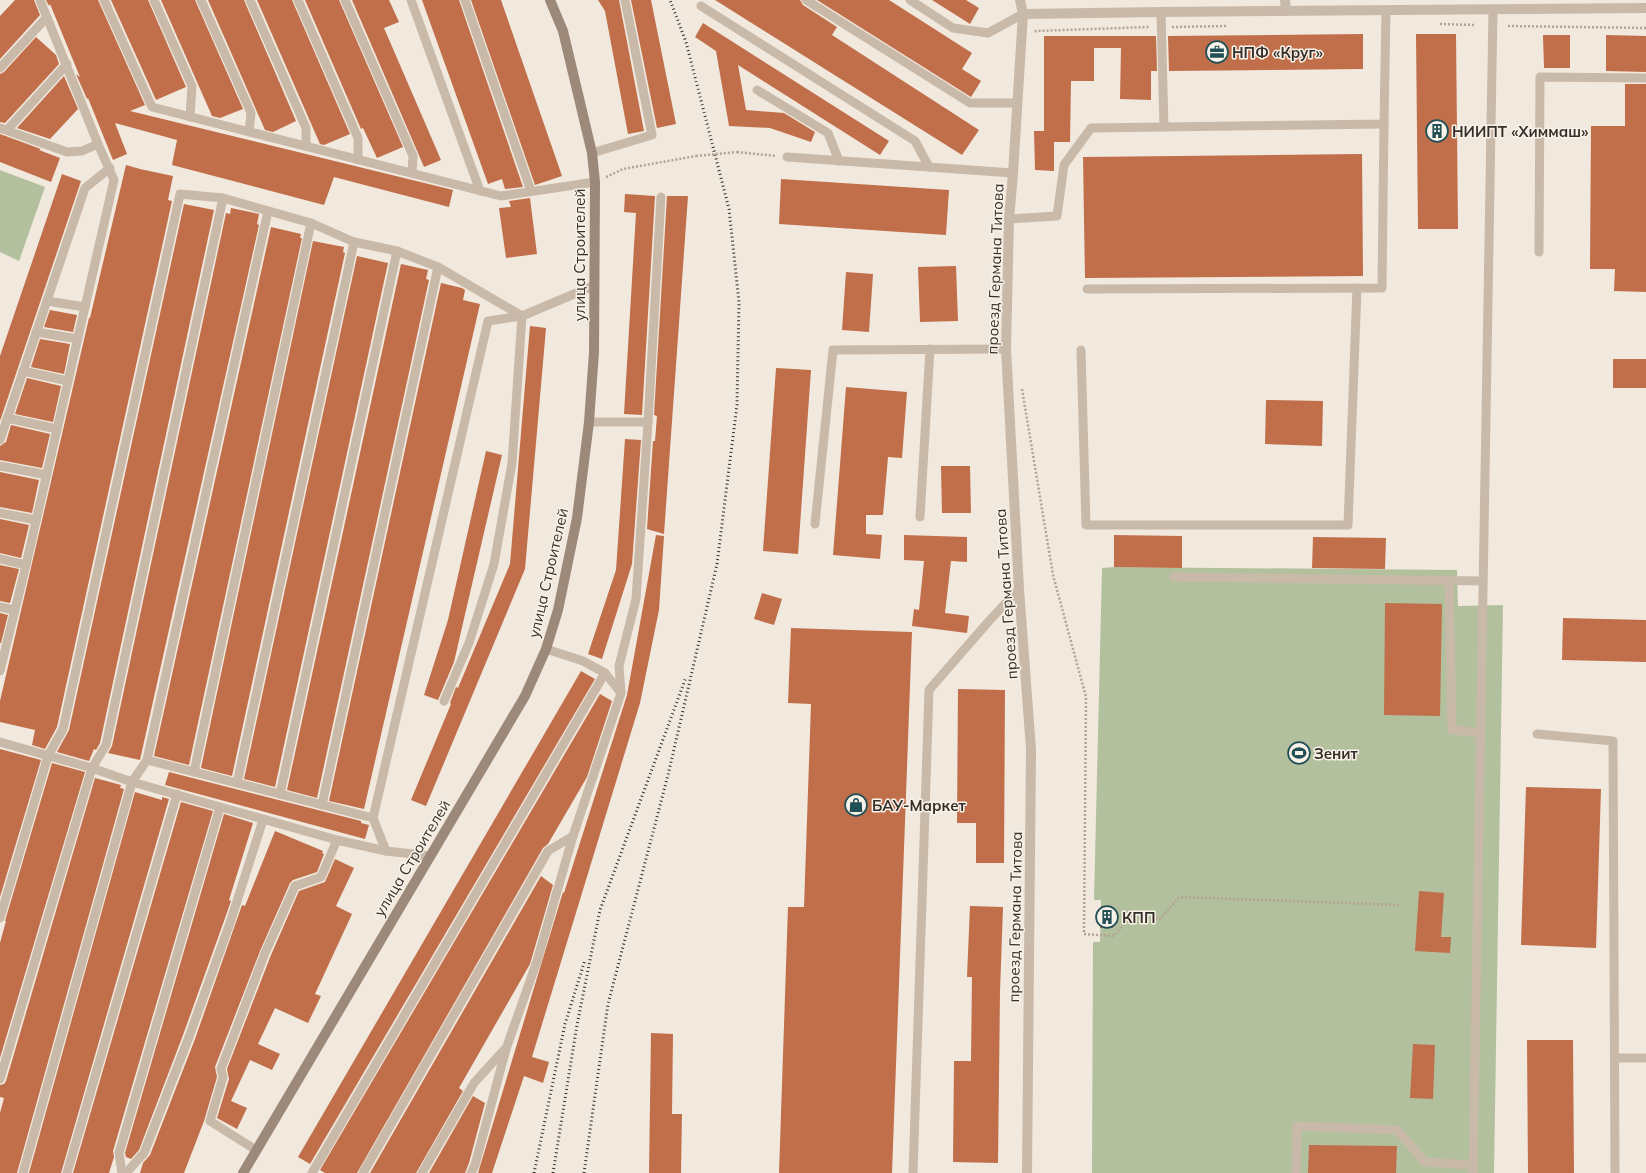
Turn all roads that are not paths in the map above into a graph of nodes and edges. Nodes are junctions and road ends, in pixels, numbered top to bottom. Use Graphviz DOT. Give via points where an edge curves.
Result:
graph roads {
  1 [pos="40,0"];
  2 [pos="104,0"];
  3 [pos="154,0"];
  4 [pos="201,0"];
  5 [pos="250,0"];
  6 [pos="298,0"];
  7 [pos="345,0"];
  8 [pos="411,0"];
  9 [pos="465,0"];
  10 [pos="550,0"];
  11 [pos="625,0"];
  12 [pos="806,0"];
  13 [pos="910,0"];
  14 [pos="1020,0"];
  15 [pos="1286,0"];
  16 [pos="701,6"];
  17 [pos="1646,8"];
  18 [pos="1386,10"];
  19 [pos="1493,10"];
  20 [pos="1286,11"];
  21 [pos="1162,12"];
  22 [pos="1022,14"];
  23 [pos="47,17"];
  24 [pos="66,64"];
  25 [pos="0,68"];
  26 [pos="1646,78"];
  27 [pos="757,90"];
  28 [pos="1017,103"];
  29 [pos="190,117"];
  30 [pos="1384,124"];
  31 [pos="1164,127"];
  32 [pos="4,129"];
  33 [pos="249,132"];
  34 [pos="98,144"];
  35 [pos="306,146"];
  36 [pos="592,153"];
  37 [pos="786,157"];
  38 [pos="358,160"];
  39 [pos="839,161"];
  40 [pos="929,167"];
  41 [pos="110,168"];
  42 [pos="412,173"];
  43 [pos="1013,173"];
  44 [pos="595,182"];
  45 [pos="480,191"];
  46 [pos="531,191"];
  47 [pos="661,197"];
  48 [pos="223,198"];
  49 [pos="268,211"];
  50 [pos="1009,219"];
  51 [pos="311,223"];
  52 [pos="354,242"];
  53 [pos="397,252"];
  54 [pos="1539,252"];
  55 [pos="438,267"];
  56 [pos="593,286"];
  57 [pos="1357,288"];
  58 [pos="1087,289"];
  59 [pos="47,300"];
  60 [pos="85,307"];
  61 [pos="522,316"];
  62 [pos="36,332"];
  63 [pos="78,339"];
  64 [pos="930,349"];
  65 [pos="1006,349"];
  66 [pos="1081,350"];
  67 [pos="23,371"];
  68 [pos="68,382"];
  69 [pos="8,418"];
  70 [pos="589,422"];
  71 [pos="648,422"];
  72 [pos="57,429"];
  73 [pos="0,440"];
  74 [pos="0,466"];
  75 [pos="46,475"];
  76 [pos="0,513"];
  77 [pos="920,516"];
  78 [pos="36,520"];
  79 [pos="815,524"];
  80 [pos="0,559"];
  81 [pos="26,564"];
  82 [pos="1174,577"];
  83 [pos="1449,581"];
  84 [pos="1483,581"];
  85 [pos="1020,589"];
  86 [pos="0,608"];
  87 [pos="14,610"];
  88 [pos="546,650"];
  89 [pos="2,654"];
  90 [pos="0,671"];
  91 [pos="605,673"];
  92 [pos="621,693"];
  93 [pos="444,701"];
  94 [pos="1480,733"];
  95 [pos="1537,734"];
  96 [pos="0,742"];
  97 [pos="48,756"];
  98 [pos="147,760"];
  99 [pos="92,768"];
  100 [pos="194,772"];
  101 [pos="132,782"];
  102 [pos="237,784"];
  103 [pos="176,794"];
  104 [pos="280,794"];
  105 [pos="322,805"];
  106 [pos="220,807"];
  107 [pos="373,818"];
  108 [pos="263,820"];
  109 [pos="573,836"];
  110 [pos="337,840"];
  111 [pos="386,851"];
  112 [pos="430,856"];
  113 [pos="0,918"];
  114 [pos="506,1049"];
  115 [pos="1615,1058"];
  116 [pos="1646,1058"];
  117 [pos="0,1079"];
  118 [pos="256,1150"];
  119 [pos="1473,1169"];
  120 [pos="23,1173"];
  121 [pos="67,1173"];
  122 [pos="122,1173"];
  123 [pos="126,1173"];
  124 [pos="243,1173"];
  125 [pos="312,1173"];
  126 [pos="363,1173"];
  127 [pos="422,1173"];
  128 [pos="471,1173"];
  129 [pos="914,1173"];
  130 [pos="1027,1173"];
  131 [pos="1296,1173"];
  132 [pos="1616,1173"];
  1 -- 23 [label="lane"];
  2 -- 29 [label="lane" via="152,107"];
  3 -- 29 [label="lane" via="192,86"];
  4 -- 33 [label="lane" via="251,113"];
  5 -- 35 [label="lane" via="306,128"];
  6 -- 38 [label="lane" via="358,138"];
  7 -- 42 [label="lane" via="413,156"];
  8 -- 45 [label="lane"];
  9 -- 46 [label="lane"];
  10 -- 36 [label="main road, улица Строителей" via="563,31"];
  11 -- 36 [label="lane" via="652,135"];
  12 -- 28 [label="lane" via="970,103"];
  13 -- 22 [label="lane" via="953,28 988,34"];
  14 -- 22 [label="street, проезд Германа Титова"];
  15 -- 20 [label="street"];
  16 -- 40 [label="lane" via="915,141"];
  17 -- 19 [label="street"];
  18 -- 19 [label="street"];
  18 -- 20 [label="street"];
  18 -- 30 [label="lane"];
  19 -- 84 [label="lane"];
  20 -- 21 [label="street"];
  21 -- 22 [label="street"];
  21 -- 31 [label="lane"];
  22 -- 28 [label="street, проезд Германа Титова"];
  23 -- 24 [label="lane"];
  23 -- 25 [label="lane"];
  24 -- 32 [label="lane"];
  24 -- 34 [label="lane"];
  26 -- 54 [label="lane" via="1540,77"];
  27 -- 39 [label="lane" via="828,133"];
  28 -- 43 [label="street, проезд Германа Титова"];
  29 -- 33 [label="lane"];
  30 -- 31 [label="lane"];
  30 -- 57 [label="lane" via="1382,288"];
  31 -- 50 [label="lane" via="1091,128 1064,165 1057,216"];
  32 -- 34 [label="lane" via="67,152 82,151"];
  33 -- 35 [label="lane"];
  34 -- 41 [label="lane"];
  35 -- 38 [label="lane"];
  36 -- 44 [label="main road, улица Строителей"];
  37 -- 39 [label="lane"];
  38 -- 42 [label="lane"];
  39 -- 40 [label="lane"];
  40 -- 43 [label="lane"];
  41 -- 59 [label="lane" via="85,188"];
  41 -- 60 [label="lane" via="114,180"];
  42 -- 45 [label="lane"];
  43 -- 50 [label="street, проезд Германа Титова"];
  44 -- 46 [label="lane"];
  44 -- 56 [label="main road, улица Строителей"];
  45 -- 46 [label="lane" via="501,196"];
  47 -- 71 [label="lane"];
  48 -- 49 [label="lane"];
  48 -- 97 [label="lane" via="180,194 62,729"];
  48 -- 99 [label="lane" via="106,745"];
  49 -- 51 [label="lane"];
  49 -- 98 [label="lane"];
  50 -- 65 [label="street, проезд Германа Титова"];
  51 -- 52 [label="lane"];
  51 -- 100 [label="lane"];
  52 -- 53 [label="lane"];
  52 -- 102 [label="lane"];
  53 -- 55 [label="lane"];
  53 -- 104 [label="lane"];
  55 -- 61 [label="lane"];
  55 -- 105 [label="lane"];
  56 -- 61 [label="lane"];
  56 -- 70 [label="main road, улица Строителей" via="594,352"];
  57 -- 58 [label="lane"];
  57 -- 66 [label="lane" via="1348,525 1086,525"];
  59 -- 60 [label="lane"];
  59 -- 62 [label="lane"];
  60 -- 63 [label="lane"];
  61 -- 93 [label="lane" via="512,463 494,564 470,643"];
  61 -- 107 [label="lane" via="488,320"];
  62 -- 63 [label="lane"];
  62 -- 67 [label="lane"];
  63 -- 68 [label="lane"];
  64 -- 65 [label="lane"];
  64 -- 77 [label="lane"];
  64 -- 79 [label="lane" via="833,350"];
  65 -- 85 [label="street, проезд Германа Титова"];
  67 -- 68 [label="lane"];
  67 -- 69 [label="lane"];
  68 -- 72 [label="lane"];
  69 -- 72 [label="lane"];
  69 -- 73 [label="lane"];
  70 -- 71 [label="lane"];
  70 -- 88 [label="main road, улица Строителей" via="577,518 558,610"];
  71 -- 92 [label="lane" via="636,599 619,666"];
  72 -- 75 [label="lane"];
  74 -- 75 [label="lane"];
  75 -- 78 [label="lane"];
  76 -- 78 [label="lane"];
  78 -- 81 [label="lane"];
  80 -- 81 [label="lane"];
  81 -- 87 [label="lane"];
  82 -- 83 [label="lane"];
  83 -- 84 [label="lane"];
  83 -- 94 [label="lane" via="1452,730"];
  84 -- 94 [label="lane"];
  85 -- 129 [label="lane" via="929,690"];
  85 -- 130 [label="street, проезд Германа Титова" via="1031,749"];
  86 -- 87 [label="lane"];
  87 -- 89 [label="lane"];
  88 -- 91 [label="lane" via="583,661"];
  88 -- 112 [label="main road, улица Строителей" via="525,696"];
  89 -- 90 [label="lane"];
  91 -- 92 [label="lane"];
  91 -- 125 [label="lane"];
  92 -- 109 [label="lane"];
  94 -- 119 [label="lane"];
  95 -- 115 [label="lane" via="1613,741"];
  96 -- 97 [label="lane"];
  97 -- 99 [label="lane"];
  97 -- 113 [label="lane"];
  98 -- 100 [label="lane"];
  98 -- 101 [label="lane"];
  99 -- 101 [label="lane"];
  99 -- 117 [label="lane"];
  100 -- 102 [label="lane"];
  101 -- 103 [label="lane"];
  101 -- 120 [label="lane"];
  102 -- 104 [label="lane"];
  103 -- 106 [label="lane"];
  103 -- 121 [label="lane"];
  104 -- 105 [label="lane"];
  105 -- 107 [label="lane"];
  106 -- 108 [label="lane"];
  106 -- 122 [label="lane" via="119,1153"];
  107 -- 111 [label="lane"];
  108 -- 110 [label="lane"];
  108 -- 123 [label="lane" via="228,930 144,1153"];
  109 -- 114 [label="lane" via="537,961"];
  109 -- 126 [label="lane" via="548,851"];
  110 -- 111 [label="lane"];
  110 -- 118 [label="lane" via="320,878 295,886 265,953 221,1069 223,1077 210,1120"];
  111 -- 112 [label="lane"];
  112 -- 118 [label="main road, улица Строителей"];
  114 -- 127 [label="lane" via="474,1083"];
  114 -- 128 [label="lane"];
  115 -- 116 [label="lane"];
  115 -- 132 [label="lane"];
  118 -- 124 [label="main road, улица Строителей"];
  119 -- 131 [label="lane" via="1424,1162 1397,1130 1297,1126"];
}
